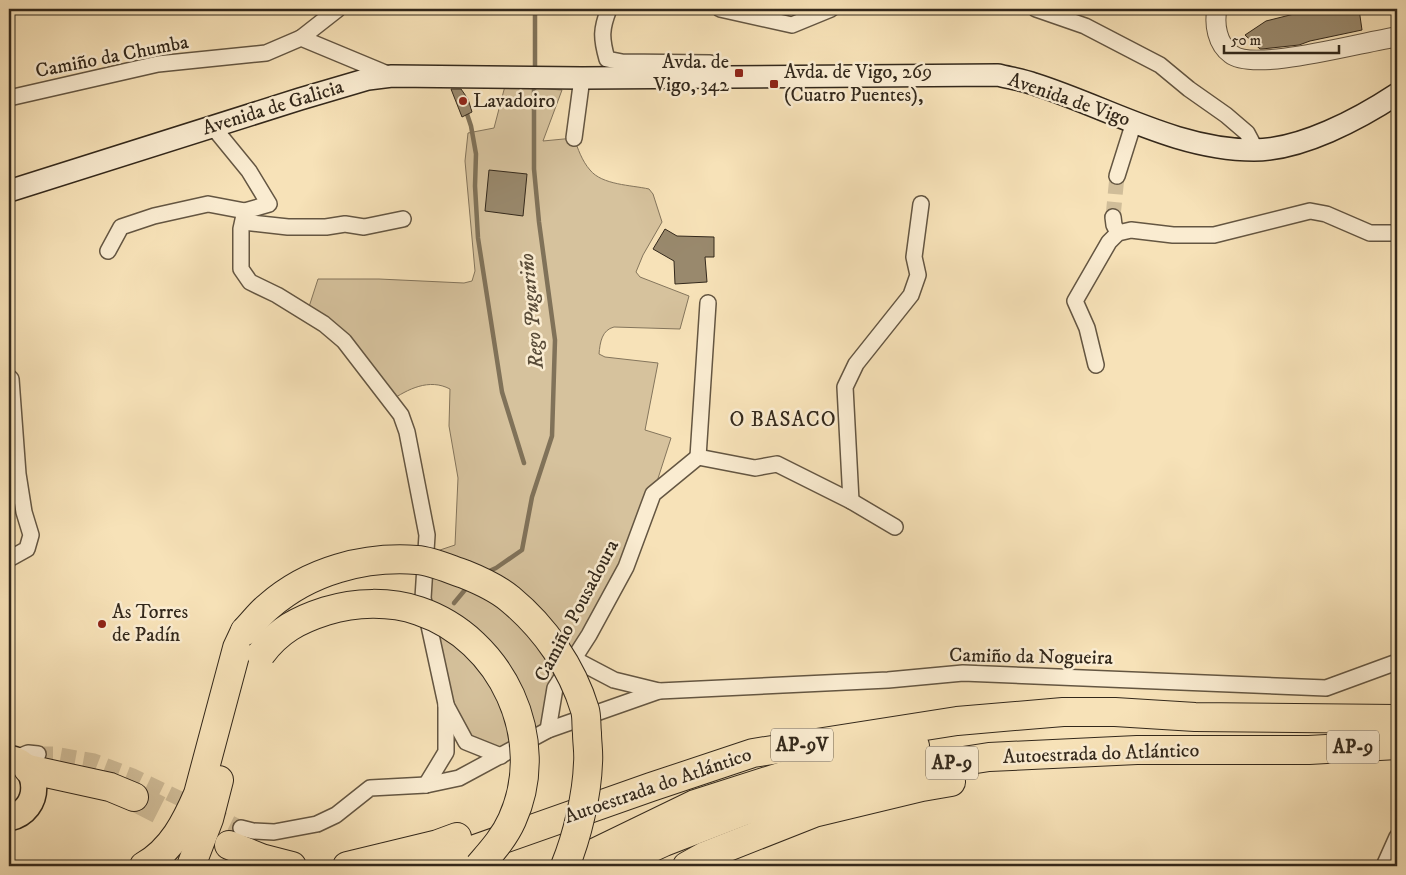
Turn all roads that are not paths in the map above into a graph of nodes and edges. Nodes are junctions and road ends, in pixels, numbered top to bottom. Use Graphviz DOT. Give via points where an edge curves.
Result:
graph roads {
  1 [pos="338,9"];
  2 [pos="609,9"];
  3 [pos="720,9"];
  4 [pos="831,9"];
  5 [pos="1036,9"];
  6 [pos="1218,9"];
  7 [pos="1397,36"];
  8 [pos="302,38"];
  9 [pos="392,76"];
  10 [pos="720,76"];
  11 [pos="546,78"];
  12 [pos="577,78"];
  13 [pos="1397,94"];
  14 [pos="9,98"];
  15 [pos="1134,122"];
  16 [pos="213,126"];
  17 [pos="574,138"];
  18 [pos="1256,150"];
  19 [pos="1117,176"];
  20 [pos="9,191"];
  21 [pos="921,204"];
  22 [pos="244,217"];
  23 [pos="1113,217"];
  24 [pos="403,219"];
  25 [pos="1118,233"];
  26 [pos="1397,233"];
  27 [pos="108,252"];
  28 [pos="708,304"];
  29 [pos="1096,364"];
  30 [pos="9,377"];
  31 [pos="698,457"];
  32 [pos="851,501"];
  33 [pos="895,527"];
  34 [pos="9,559"];
  35 [pos="574,658"];
  36 [pos="1397,662"];
  37 [pos="659,691"];
  38 [pos="446,704"];
  39 [pos="1194,717"];
  40 [pos="1397,719"];
  41 [pos="548,730"];
  42 [pos="1397,745"];
  43 [pos="1309,750"];
  44 [pos="753,753"];
  45 [pos="500,756"];
  46 [pos="19,763"];
  47 [pos="426,785"];
  48 [pos="134,797"];
  49 [pos="9,818"];
  50 [pos="235,836"];
  51 [pos="1397,836"];
  52 [pos="144,866"];
  53 [pos="191,866"];
  54 [pos="292,866"];
  55 [pos="347,866"];
  56 [pos="428,866"];
  57 [pos="479,866"];
  58 [pos="566,866"];
  59 [pos="612,866"];
  60 [pos="687,866"];
  61 [pos="1384,866"];
  1 -- 8 [label="street, Camiño da Chumba"];
  2 -- 10 [label="street" via="603,23 602,40 607,59 710,63"];
  3 -- 4 [label="street" via="792,25"];
  5 -- 18 [label="street" via="1085,26 1160,65 1247,133"];
  6 -- 7 [label="street" via="1216,28 1221,42 1232,55 1254,61 1275,60"];
  8 -- 9 [label="street"];
  8 -- 14 [label="street, Camiño da Chumba" via="266,54 158,64"];
  9 -- 11 [label="main road, Avenida de Galicia"];
  9 -- 16 [label="main road, Avenida de Galicia" via="360,82"];
  10 -- 12 [label="main road, Avenida de Vigo"];
  10 -- 15 [label="main road, Avenida de Vigo" via="998,75 1034,83"];
  11 -- 12 [label="main road, Avenida de Vigo"];
  12 -- 17 [label="street"];
  13 -- 18 [label="main road, Avenida de Vigo" via="1321,135"];
  15 -- 18 [label="main road, Avenida de Vigo" via="1182,139 1225,148"];
  15 -- 19 [label="street"];
  16 -- 20 [label="main road, Avenida de Galicia"];
  16 -- 22 [label="street" via="249,171 269,204"];
  21 -- 32 [label="street" via="914,257 918,275 911,295 856,364 845,387"];
  22 -- 24 [label="street" via="288,227 364,226"];
  22 -- 27 [label="street" via="208,204 154,216 121,227"];
  22 -- 38 [label="street" via="241,269 250,282 324,324 344,341 401,416 407,432 426,535 423,598"];
  23 -- 25 [label="street"];
  25 -- 26 [label="street" via="1131,230 1214,235 1310,211 1326,214 1370,233"];
  25 -- 29 [label="street" via="1109,242 1075,301 1087,328"];
  28 -- 31 [label="street"];
  30 -- 34 [label="street" via="18,474 31,535 27,549"];
  31 -- 32 [label="street" via="755,468 777,464"];
  31 -- 35 [label="street, Camiño Pousadoura" via="653,494 626,567"];
  32 -- 33 [label="street"];
  35 -- 37 [label="street, Camiño da Nogueira" via="614,680"];
  35 -- 41 [label="street, Camiño Pousadoura" via="555,688"];
  36 -- 37 [label="street, Camiño da Nogueira" via="1326,688 963,673 888,680"];
  37 -- 41 [label="street, Camiño da Nogueira"];
  38 -- 45 [label="street" via="466,742"];
  38 -- 47 [label="street" via="446,752"];
  39 -- 40 [label="highway, Autoestrada do Atlántico / AP-9"];
  39 -- 44 [label="highway, Autoestrada do Atlántico / AP-9V" via="1063,712 957,721"];
  39 -- 58 [label="highway, Autoestrada do Atlántico / AP-9" via="996,733 890,750 783,776 695,804"];
  41 -- 45 [label="street, Camiño da Nogueira"];
  42 -- 43 [label="highway, Autoestrada do Atlántico / AP-9"];
  43 -- 59 [label="highway, Autoestrada do Atlántico / AP-9" via="1137,750 989,757 861,778 744,811"];
  43 -- 60 [label="highway" via="1183,762 1034,770 922,787 814,812"];
  44 -- 55 [label="highway" via="636,778 438,844"];
  44 -- 56 [label="highway, Autoestrada do Atlántico / AP-9V"];
  45 -- 47 [label="street, Camiño da Nogueira" via="459,778"];
  46 -- 48 [label="highway" via="110,787"];
  46 -- 49 [label="highway" via="33,777 34,796 23,812"];
  47 -- 50 [label="street, Camiño da Nogueira" via="370,788 336,815 317,824"];
  50 -- 54 [label="highway" via="262,858"];
  51 -- 61 [label="street"];
  52 -- 58 [label="highway, bridge" via="154,861 169,845 190,812 237,648 245,631 269,606 321,574 367,561 418,560 479,580 509,598 552,642 571,676 586,712 588,763 583,803"];
  53 -- 57 [label="highway, bridge" via="209,819 240,698 250,671 261,654 272,640 295,623 339,607 385,604 418,610 441,620 475,644 508,688 521,722 525,744 522,785 515,813 504,836"];
}
